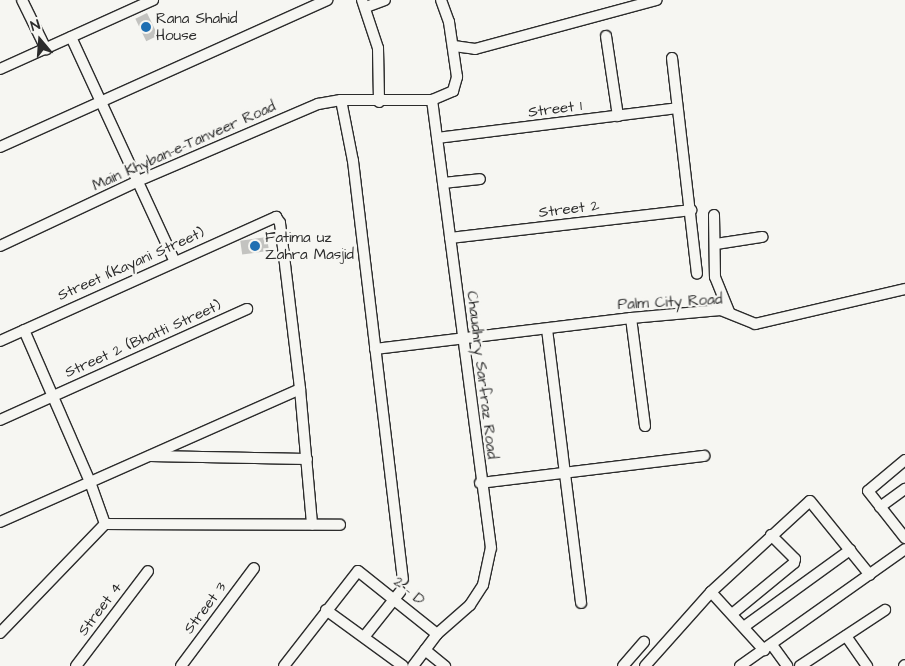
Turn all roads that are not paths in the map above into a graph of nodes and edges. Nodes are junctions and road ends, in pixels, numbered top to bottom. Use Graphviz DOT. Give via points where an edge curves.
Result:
graph roads {
  1 [pos="22,0"];
  2 [pos="153,0"];
  3 [pos="327,0"];
  4 [pos="385,0"];
  5 [pos="441,0"];
  6 [pos="656,0"];
  7 [pos="641,2"];
  8 [pos="364,4"];
  9 [pos="606,36"];
  10 [pos="71,37"];
  11 [pos="454,46"];
  12 [pos="46,49"];
  13 [pos="672,58"];
  14 [pos="0,69"];
  15 [pos="340,100"];
  16 [pos="432,100"];
  17 [pos="100,101"];
  18 [pos="383,101"];
  19 [pos="677,108"];
  20 [pos="618,116"];
  21 [pos="437,138"];
  22 [pos="0,147"];
  23 [pos="480,179"];
  24 [pos="138,181"];
  25 [pos="443,184"];
  26 [pos="691,210"];
  27 [pos="714,215"];
  28 [pos="762,236"];
  29 [pos="450,238"];
  30 [pos="716,244"];
  31 [pos="0,246"];
  32 [pos="174,260"];
  33 [pos="697,274"];
  34 [pos="905,289"];
  35 [pos="247,309"];
  36 [pos="729,312"];
  37 [pos="631,318"];
  38 [pos="547,329"];
  39 [pos="24,330"];
  40 [pos="461,339"];
  41 [pos="0,341"];
  42 [pos="375,349"];
  43 [pos="300,389"];
  44 [pos="51,396"];
  45 [pos="0,420"];
  46 [pos="645,426"];
  47 [pos="147,456"];
  48 [pos="704,456"];
  49 [pos="307,459"];
  50 [pos="905,460"];
  51 [pos="565,473"];
  52 [pos="90,482"];
  53 [pos="480,484"];
  54 [pos="905,489"];
  55 [pos="880,507"];
  56 [pos="0,522"];
  57 [pos="105,524"];
  58 [pos="312,524"];
  59 [pos="340,525"];
  60 [pos="771,535"];
  61 [pos="905,538"];
  62 [pos="905,549"];
  63 [pos="850,550"];
  64 [pos="254,568"];
  65 [pos="148,570"];
  66 [pos="870,575"];
  67 [pos="403,579"];
  68 [pos="711,592"];
  69 [pos="397,595"];
  70 [pos="581,603"];
  71 [pos="326,610"];
  72 [pos="885,610"];
  73 [pos="732,614"];
  74 [pos="745,626"];
  75 [pos="1,628"];
  76 [pos="436,634"];
  77 [pos="846,636"];
  78 [pos="364,637"];
  79 [pos="644,642"];
  80 [pos="768,648"];
  81 [pos="425,650"];
  82 [pos="287,665"];
  83 [pos="441,665"];
  84 [pos="76,666"];
  85 [pos="181,666"];
  86 [pos="403,666"];
  87 [pos="413,666"];
  88 [pos="623,666"];
  89 [pos="645,666"];
  90 [pos="740,666"];
  91 [pos="787,666"];
  92 [pos="800,666"];
  93 [pos="867,666"];
  1 -- 12 [label="street"];
  2 -- 10 [label="street"];
  3 -- 17 [label="street"];
  4 -- 8 [label="street"];
  5 -- 11 [label="street"];
  6 -- 7 [label="street"];
  7 -- 11 [label="street" via="476,49"];
  8 -- 18 [label="street" via="378,48"];
  9 -- 20 [label="street"];
  10 -- 12 [label="street"];
  10 -- 17 [label="street"];
  11 -- 16 [label="street" via="457,77 453,91"];
  12 -- 14 [label="street"];
  13 -- 19 [label="street"];
  15 -- 18 [label="street, Main Khyban-e-Tanveer Road"];
  15 -- 24 [label="street, Main Khyban-e-Tanveer Road" via="310,107"];
  15 -- 42 [label="street" via="353,162"];
  16 -- 18 [label="street, Main Khyban-e-Tanveer Road"];
  16 -- 21 [label="street, Chaudhry Sarfraz Road"];
  17 -- 22 [label="street"];
  17 -- 24 [label="street"];
  19 -- 20 [label="street, Street 1"];
  19 -- 26 [label="street"];
  20 -- 21 [label="street, Street 1"];
  21 -- 25 [label="street, Chaudhry Sarfraz Road"];
  23 -- 25 [label="street"];
  24 -- 31 [label="street, Main Khyban-e-Tanveer Road"];
  24 -- 32 [label="street"];
  25 -- 29 [label="street, Chaudhry Sarfraz Road"];
  26 -- 29 [label="street, Street 2"];
  26 -- 33 [label="street"];
  27 -- 30 [label="street"];
  28 -- 30 [label="street"];
  29 -- 40 [label="street, Chaudhry Sarfraz Road"];
  30 -- 36 [label="street" via="715,277"];
  32 -- 39 [label="street, Street 1(Kayani Street)"];
  32 -- 43 [label="street, Street 1(Kayani Street)" via="276,217 280,223"];
  34 -- 36 [label="street, Palm City Road" via="772,322 754,324"];
  35 -- 44 [label="street, Street 2 (Bhatti Street)"];
  36 -- 37 [label="street, Palm City Road"];
  37 -- 38 [label="street, Palm City Road"];
  37 -- 46 [label="street"];
  38 -- 40 [label="street, Palm City Road"];
  38 -- 51 [label="street"];
  39 -- 41 [label="street, Street 1(Kayani Street)"];
  39 -- 44 [label="street"];
  40 -- 42 [label="street, Palm City Road"];
  40 -- 53 [label="street, Chaudhry Sarfraz Road"];
  42 -- 67 [label="street"];
  43 -- 47 [label="street"];
  43 -- 49 [label="street"];
  44 -- 45 [label="street, Street 2 (Bhatti Street)"];
  44 -- 52 [label="street"];
  47 -- 49 [label="street"];
  47 -- 52 [label="street"];
  48 -- 51 [label="street"];
  49 -- 58 [label="street"];
  50 -- 55 [label="street" via="868,490"];
  51 -- 53 [label="street"];
  51 -- 70 [label="street"];
  52 -- 56 [label="street"];
  52 -- 57 [label="street"];
  53 -- 76 [label="street, Chaudhry Sarfraz Road" via="490,548 483,585 470,605"];
  54 -- 55 [label="street"];
  55 -- 61 [label="street"];
  57 -- 58 [label="street"];
  57 -- 75 [label="street"];
  58 -- 59 [label="street"];
  60 -- 63 [label="street" via="810,501"];
  60 -- 68 [label="street"];
  60 -- 73 [label="street" via="795,559 794,563"];
  62 -- 66 [label="street"];
  63 -- 66 [label="street"];
  63 -- 74 [label="street"];
  64 -- 85 [label="street, Street 3"];
  65 -- 84 [label="street, Street 4"];
  66 -- 80 [label="street"];
  68 -- 73 [label="street"];
  68 -- 89 [label="street"];
  69 -- 71 [label="street, 2 - D" via="361,571 356,572"];
  69 -- 76 [label="street, 2 - D"];
  69 -- 78 [label="street"];
  71 -- 78 [label="street"];
  71 -- 82 [label="street"];
  72 -- 77 [label="street"];
  73 -- 74 [label="street"];
  74 -- 80 [label="street"];
  76 -- 81 [label="street, Chaudhry Sarfraz Road"];
  77 -- 92 [label="street"];
  77 -- 93 [label="street"];
  78 -- 86 [label="street"];
  79 -- 88 [label="street"];
  80 -- 90 [label="street"];
  80 -- 91 [label="street"];
  81 -- 83 [label="street"];
  81 -- 87 [label="street, Chaudhry Sarfraz Road"];
}
